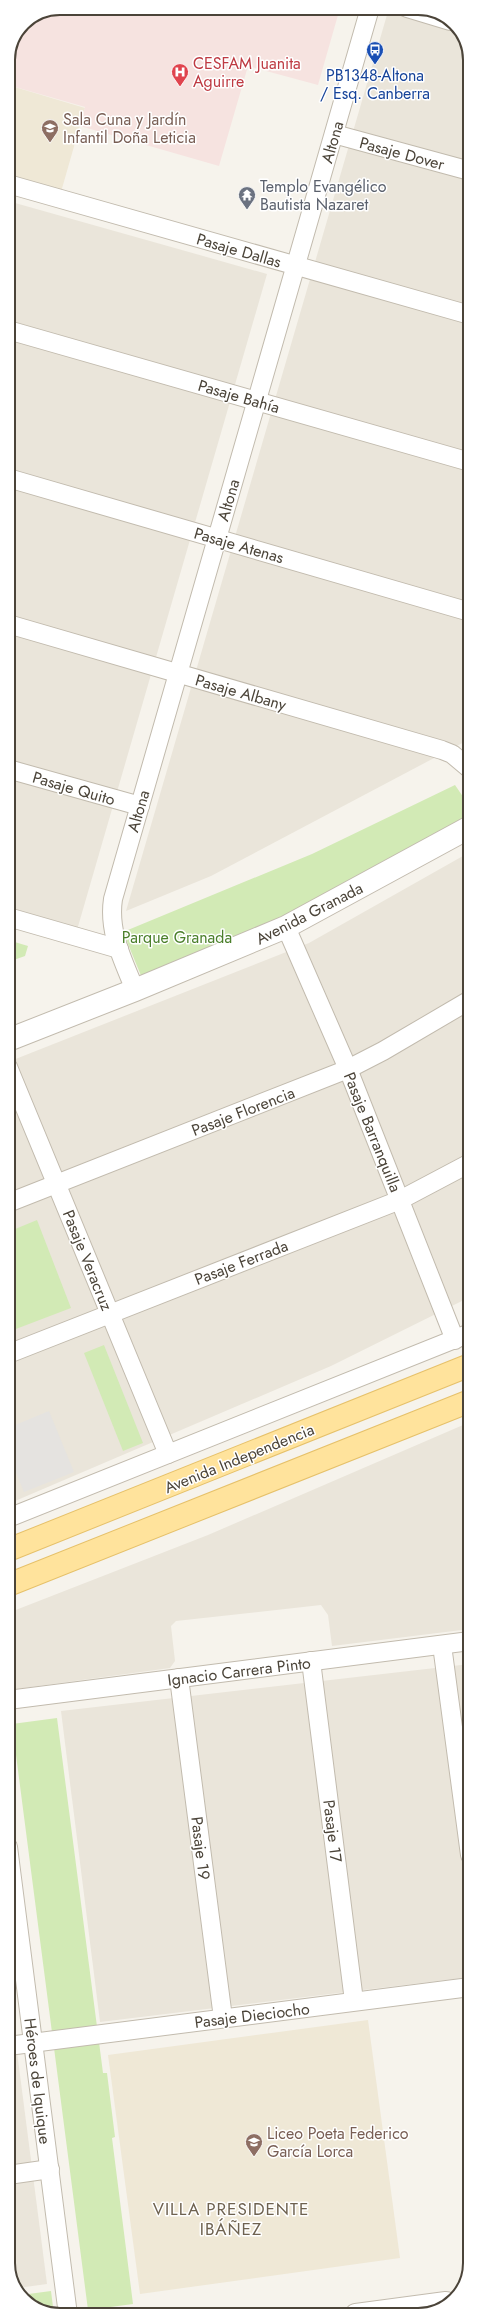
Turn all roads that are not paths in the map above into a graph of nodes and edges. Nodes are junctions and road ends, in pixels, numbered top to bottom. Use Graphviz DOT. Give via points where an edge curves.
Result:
graph roads {
  1 [pos="368,15"];
  2 [pos="334,134"];
  3 [pos="463,169"];
  4 [pos="15,186"];
  5 [pos="296,266"];
  6 [pos="463,314"];
  7 [pos="15,332"];
  8 [pos="257,401"];
  9 [pos="463,460"];
  10 [pos="15,480"];
  11 [pos="217,539"];
  12 [pos="463,610"];
  13 [pos="15,626"];
  14 [pos="178,674"];
  15 [pos="463,763"];
  16 [pos="15,771"];
  17 [pos="140,806"];
  18 [pos="463,831"];
  19 [pos="15,919"];
  20 [pos="286,927"];
  21 [pos="119,949"];
  22 [pos="135,990"];
  23 [pos="463,1004"];
  24 [pos="15,1037"];
  25 [pos="348,1069"];
  26 [pos="15,1084"];
  27 [pos="463,1167"];
  28 [pos="56,1184"];
  29 [pos="15,1200"];
  30 [pos="400,1200"];
  31 [pos="110,1314"];
  32 [pos="462,1337"];
  33 [pos="15,1351"];
  34 [pos="463,1368"];
  35 [pos="463,1404"];
  36 [pos="168,1454"];
  37 [pos="15,1515"];
  38 [pos="15,1547"];
  39 [pos="15,1582"];
  40 [pos="463,1642"];
  41 [pos="442,1645"];
  42 [pos="311,1661"];
  43 [pos="179,1678"];
  44 [pos="15,1699"];
  45 [pos="463,1802"];
  46 [pos="15,1918"];
  47 [pos="463,1987"];
  48 [pos="354,2001"];
  49 [pos="223,2018"];
  50 [pos="33,2042"];
  51 [pos="15,2045"];
  52 [pos="50,2169"];
  53 [pos="15,2174"];
  54 [pos="436,2304"];
  55 [pos="67,2308"];
  56 [pos="405,2308"];
  1 -- 2 [label="street, Altona"];
  2 -- 3 [label="street, Pasaje Dover"];
  2 -- 5 [label="street, Altona"];
  4 -- 5 [label="street, Pasaje Dallas"];
  5 -- 6 [label="street, Pasaje Dallas"];
  5 -- 8 [label="street, Altona"];
  7 -- 8 [label="street, Pasaje Bahía"];
  8 -- 9 [label="street, Pasaje Bahía"];
  8 -- 11 [label="street, Altona"];
  10 -- 11 [label="street, Pasaje Atenas"];
  11 -- 12 [label="street, Pasaje Atenas"];
  11 -- 14 [label="street, Altona"];
  13 -- 14 [label="street, Pasaje Albany"];
  14 -- 15 [label="street, Pasaje Albany" via="442,750"];
  14 -- 17 [label="street, Altona"];
  16 -- 17 [label="street, Pasaje Quito"];
  17 -- 21 [label="street, Altona" via="113,900 111,923"];
  18 -- 20 [label="street, Avenida Granada"];
  19 -- 21 [label="street"];
  20 -- 22 [label="street, Avenida Granada"];
  20 -- 25 [label="street, Pasaje Barranquilla"];
  21 -- 22 [label="street, Altona"];
  22 -- 24 [label="street, Avenida Granada"];
  23 -- 25 [label="street, Pasaje Florencia"];
  25 -- 28 [label="street, Pasaje Florencia"];
  25 -- 30 [label="street, Pasaje Barranquilla"];
  26 -- 28 [label="street, Pasaje Veracruz"];
  27 -- 30 [label="street, Pasaje Ferrada"];
  28 -- 29 [label="street, Pasaje Florencia"];
  28 -- 31 [label="street, Pasaje Veracruz"];
  30 -- 31 [label="street, Pasaje Ferrada"];
  30 -- 32 [label="street, Pasaje Barranquilla"];
  31 -- 33 [label="street, Pasaje Ferrada"];
  31 -- 36 [label="street, Pasaje Veracruz"];
  32 -- 36 [label="street, Avenida Independencia"];
  34 -- 38 [label="main road, Avenida Independencia"];
  35 -- 39 [label="main road, Avenida Independencia"];
  36 -- 37 [label="street, Avenida Independencia"];
  40 -- 41 [label="street, Ignacio Carrera Pinto"];
  41 -- 42 [label="street, Ignacio Carrera Pinto"];
  41 -- 45 [label="street"];
  42 -- 43 [label="street, Ignacio Carrera Pinto"];
  42 -- 48 [label="street, Pasaje 17"];
  43 -- 44 [label="street, Ignacio Carrera Pinto"];
  43 -- 49 [label="street, Pasaje 19"];
  46 -- 50 [label="street, Héroes de Iquique"];
  47 -- 48 [label="street, Pasaje Dieciocho"];
  48 -- 49 [label="street, Pasaje Dieciocho"];
  49 -- 50 [label="street, Pasaje Dieciocho"];
  50 -- 51 [label="street, Pasaje Dieciocho"];
  50 -- 52 [label="street, Héroes de Iquique"];
  52 -- 53 [label="street"];
  52 -- 55 [label="street, Héroes de Iquique"];
  54 -- 56 [label="street"];
}
